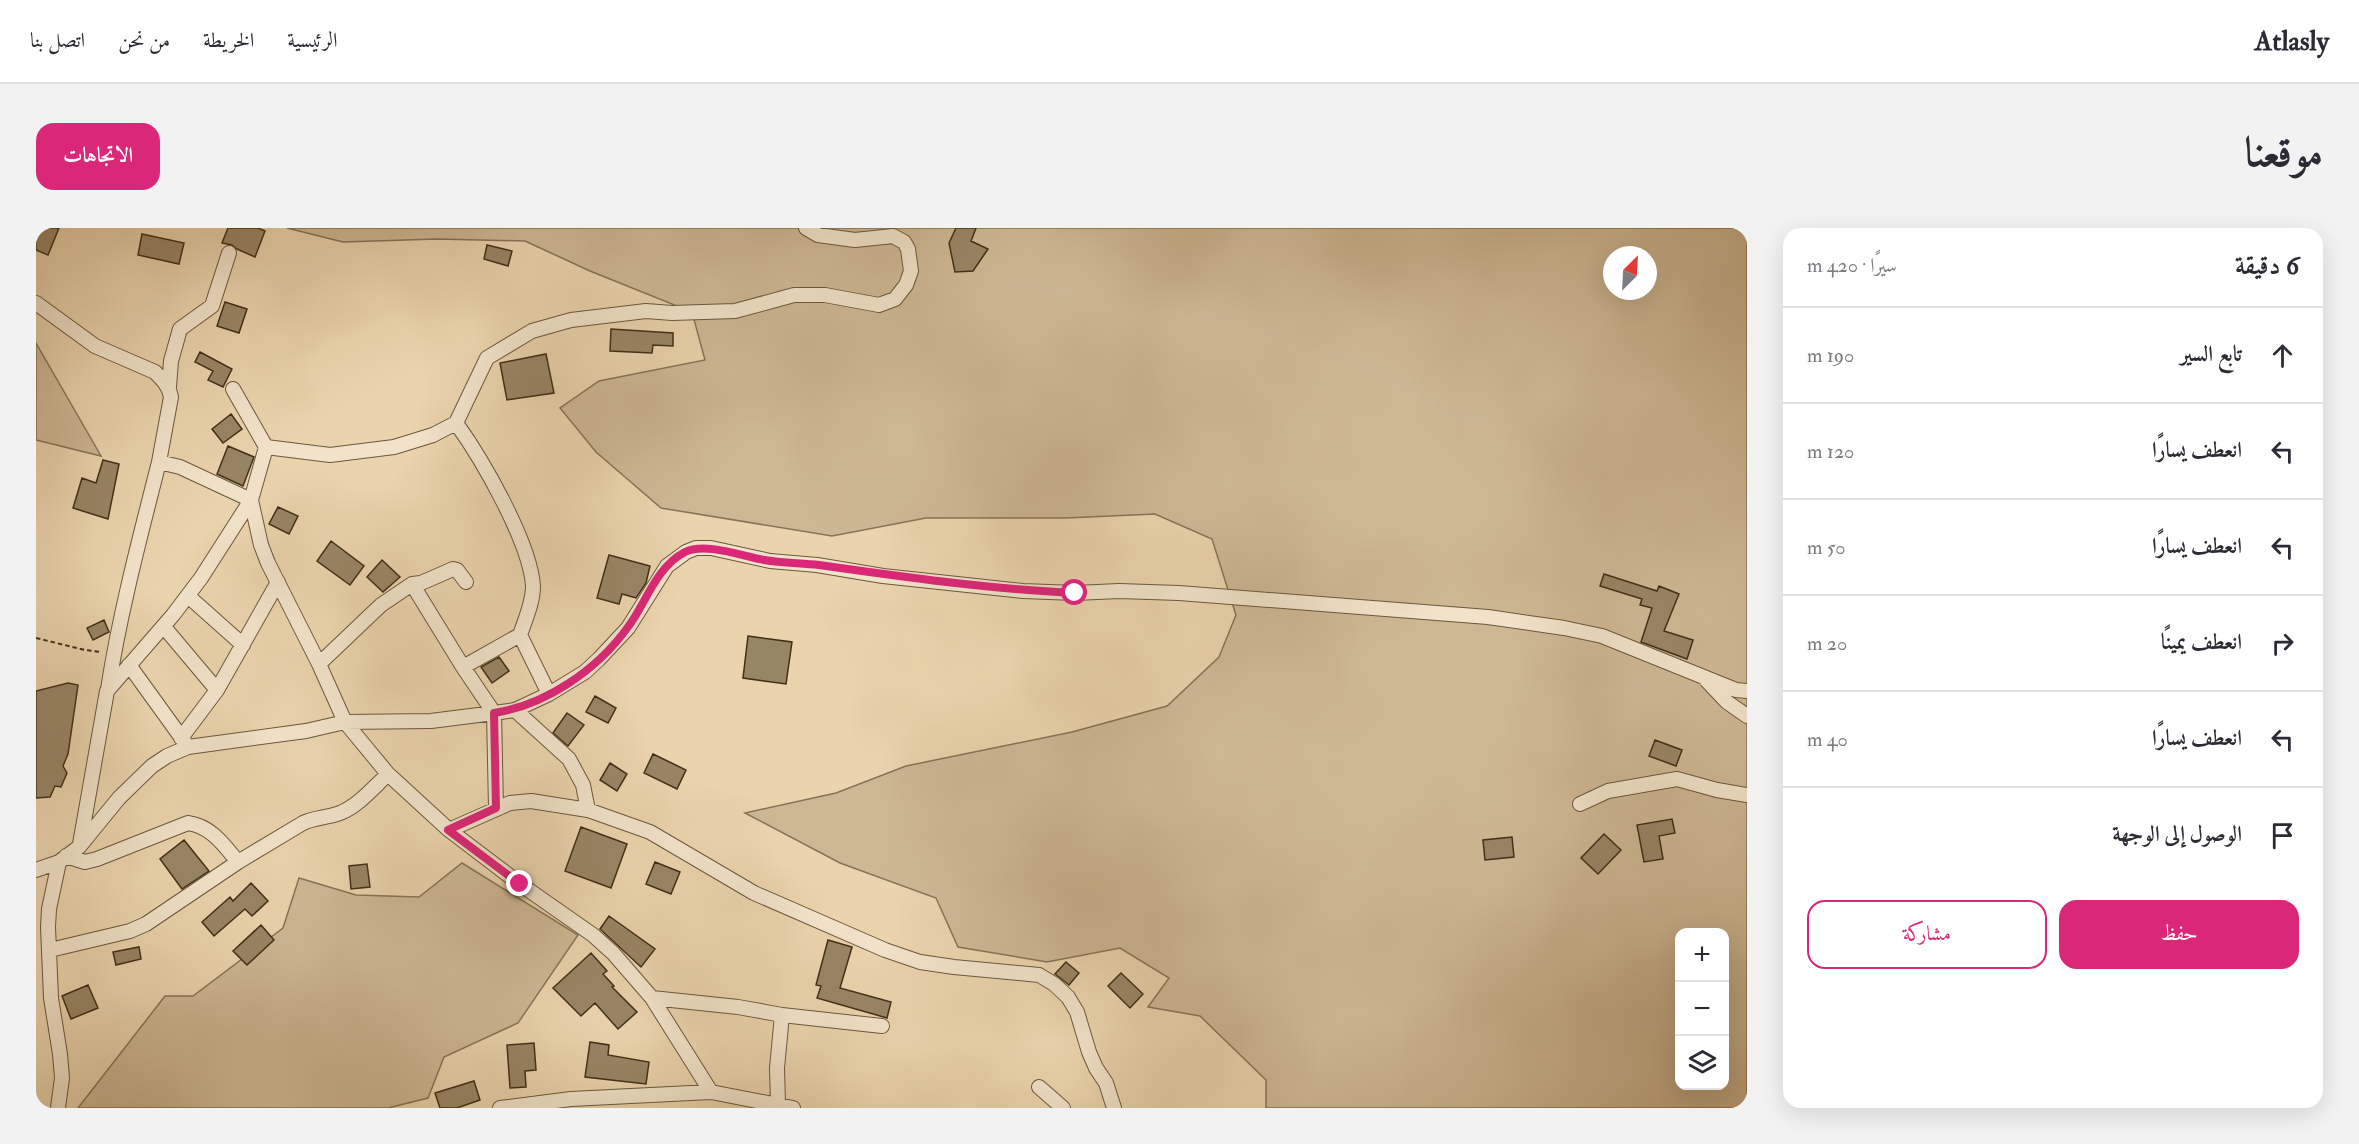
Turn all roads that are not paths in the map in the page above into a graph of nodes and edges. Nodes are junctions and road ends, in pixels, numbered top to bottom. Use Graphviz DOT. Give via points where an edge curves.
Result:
graph roads {
  1 [pos="806,228"];
  2 [pos="229,252"];
  3 [pos="36,303"];
  4 [pos="169,387"];
  5 [pos="233,389"];
  6 [pos="456,423"];
  7 [pos="266,447"];
  8 [pos="159,462"];
  9 [pos="251,500"];
  10 [pos="278,582"];
  11 [pos="466,582"];
  12 [pos="412,584"];
  13 [pos="188,596"];
  14 [pos="164,627"];
  15 [pos="520,635"];
  16 [pos="243,645"];
  17 [pos="319,664"];
  18 [pos="129,665"];
  19 [pos="463,667"];
  20 [pos="1704,678"];
  21 [pos="218,690"];
  22 [pos="107,691"];
  23 [pos="1747,691"];
  24 [pos="549,694"];
  25 [pos="515,710"];
  26 [pos="494,713"];
  27 [pos="1747,716"];
  28 [pos="345,722"];
  29 [pos="185,742"];
  30 [pos="388,774"];
  31 [pos="1747,795"];
  32 [pos="1580,804"];
  33 [pos="496,808"];
  34 [pos="588,810"];
  35 [pos="448,830"];
  36 [pos="79,847"];
  37 [pos="62,859"];
  38 [pos="238,862"];
  39 [pos="36,870"];
  40 [pos="50,950"];
  41 [pos="652,998"];
  42 [pos="782,1015"];
  43 [pos="882,1026"];
  44 [pos="1039,1087"];
  45 [pos="711,1092"];
  46 [pos="778,1105"];
  47 [pos="58,1108"];
  48 [pos="500,1108"];
  49 [pos="793,1108"];
  50 [pos="1063,1108"];
  51 [pos="1114,1108"];
  1 -- 6 [label="street" via="818,235 855,240 893,236 908,249 912,271 906,285 895,299 879,305 825,295 794,295 735,310 609,314 532,331 487,358"];
  2 -- 4 [label="street" via="212,306 180,329"];
  3 -- 4 [label="street" via="95,346 155,372"];
  4 -- 8 [label="street" via="171,406"];
  5 -- 7 [label="street"];
  6 -- 7 [label="street" via="394,447 360,452 330,455"];
  6 -- 15 [label="street" via="475,450 517,532 530,571 530,608"];
  7 -- 9 [label="street"];
  8 -- 9 [label="street" via="180,467"];
  8 -- 22 [label="street"];
  9 -- 10 [label="street" via="261,545"];
  9 -- 13 [label="street"];
  10 -- 16 [label="street"];
  10 -- 17 [label="street"];
  11 -- 12 [label="street" via="453,568"];
  12 -- 17 [label="street" via="381,605"];
  12 -- 19 [label="street"];
  13 -- 14 [label="street"];
  13 -- 16 [label="street"];
  14 -- 18 [label="street"];
  14 -- 21 [label="street"];
  15 -- 19 [label="street"];
  15 -- 24 [label="street"];
  16 -- 21 [label="street"];
  17 -- 28 [label="street"];
  18 -- 22 [label="street"];
  18 -- 29 [label="street"];
  19 -- 26 [label="street"];
  20 -- 23 [label="street"];
  20 -- 24 [label="street" via="1602,636 1488,617 1179,592 1023,591 883,576 696,548 667,566 628,628 599,659"];
  20 -- 27 [label="street"];
  21 -- 29 [label="street"];
  22 -- 36 [label="street"];
  24 -- 25 [label="street"];
  25 -- 26 [label="street"];
  25 -- 34 [label="street" via="569,759 583,785"];
  26 -- 28 [label="street" via="431,721"];
  26 -- 33 [label="street"];
  28 -- 29 [label="street" via="306,731"];
  28 -- 30 [label="street"];
  29 -- 36 [label="street" via="152,766 119,798"];
  30 -- 35 [label="street"];
  30 -- 38 [label="street" via="347,810 312,818"];
  31 -- 32 [label="street" via="1677,779 1608,791"];
  33 -- 34 [label="street" via="510,802 531,801"];
  33 -- 35 [label="street"];
  34 -- 51 [label="street" via="650,832 754,892 885,950 920,962 1039,975 1068,997 1077,1012 1089,1052"];
  35 -- 41 [label="street" via="593,935"];
  36 -- 37 [label="street"];
  37 -- 38 [label="street" via="97,859 188,823 199,824 213,834"];
  37 -- 39 [label="street"];
  37 -- 40 [label="street" via="49,909"];
  38 -- 40 [label="street" via="146,924"];
  40 -- 47 [label="street" via="51,998 62,1078"];
  41 -- 42 [label="street"];
  41 -- 45 [label="street"];
  42 -- 43 [label="street"];
  42 -- 46 [label="street"];
  44 -- 50 [label="street"];
  45 -- 46 [label="street"];
  45 -- 48 [label="street" via="571,1099"];
  46 -- 49 [label="street"];
}
